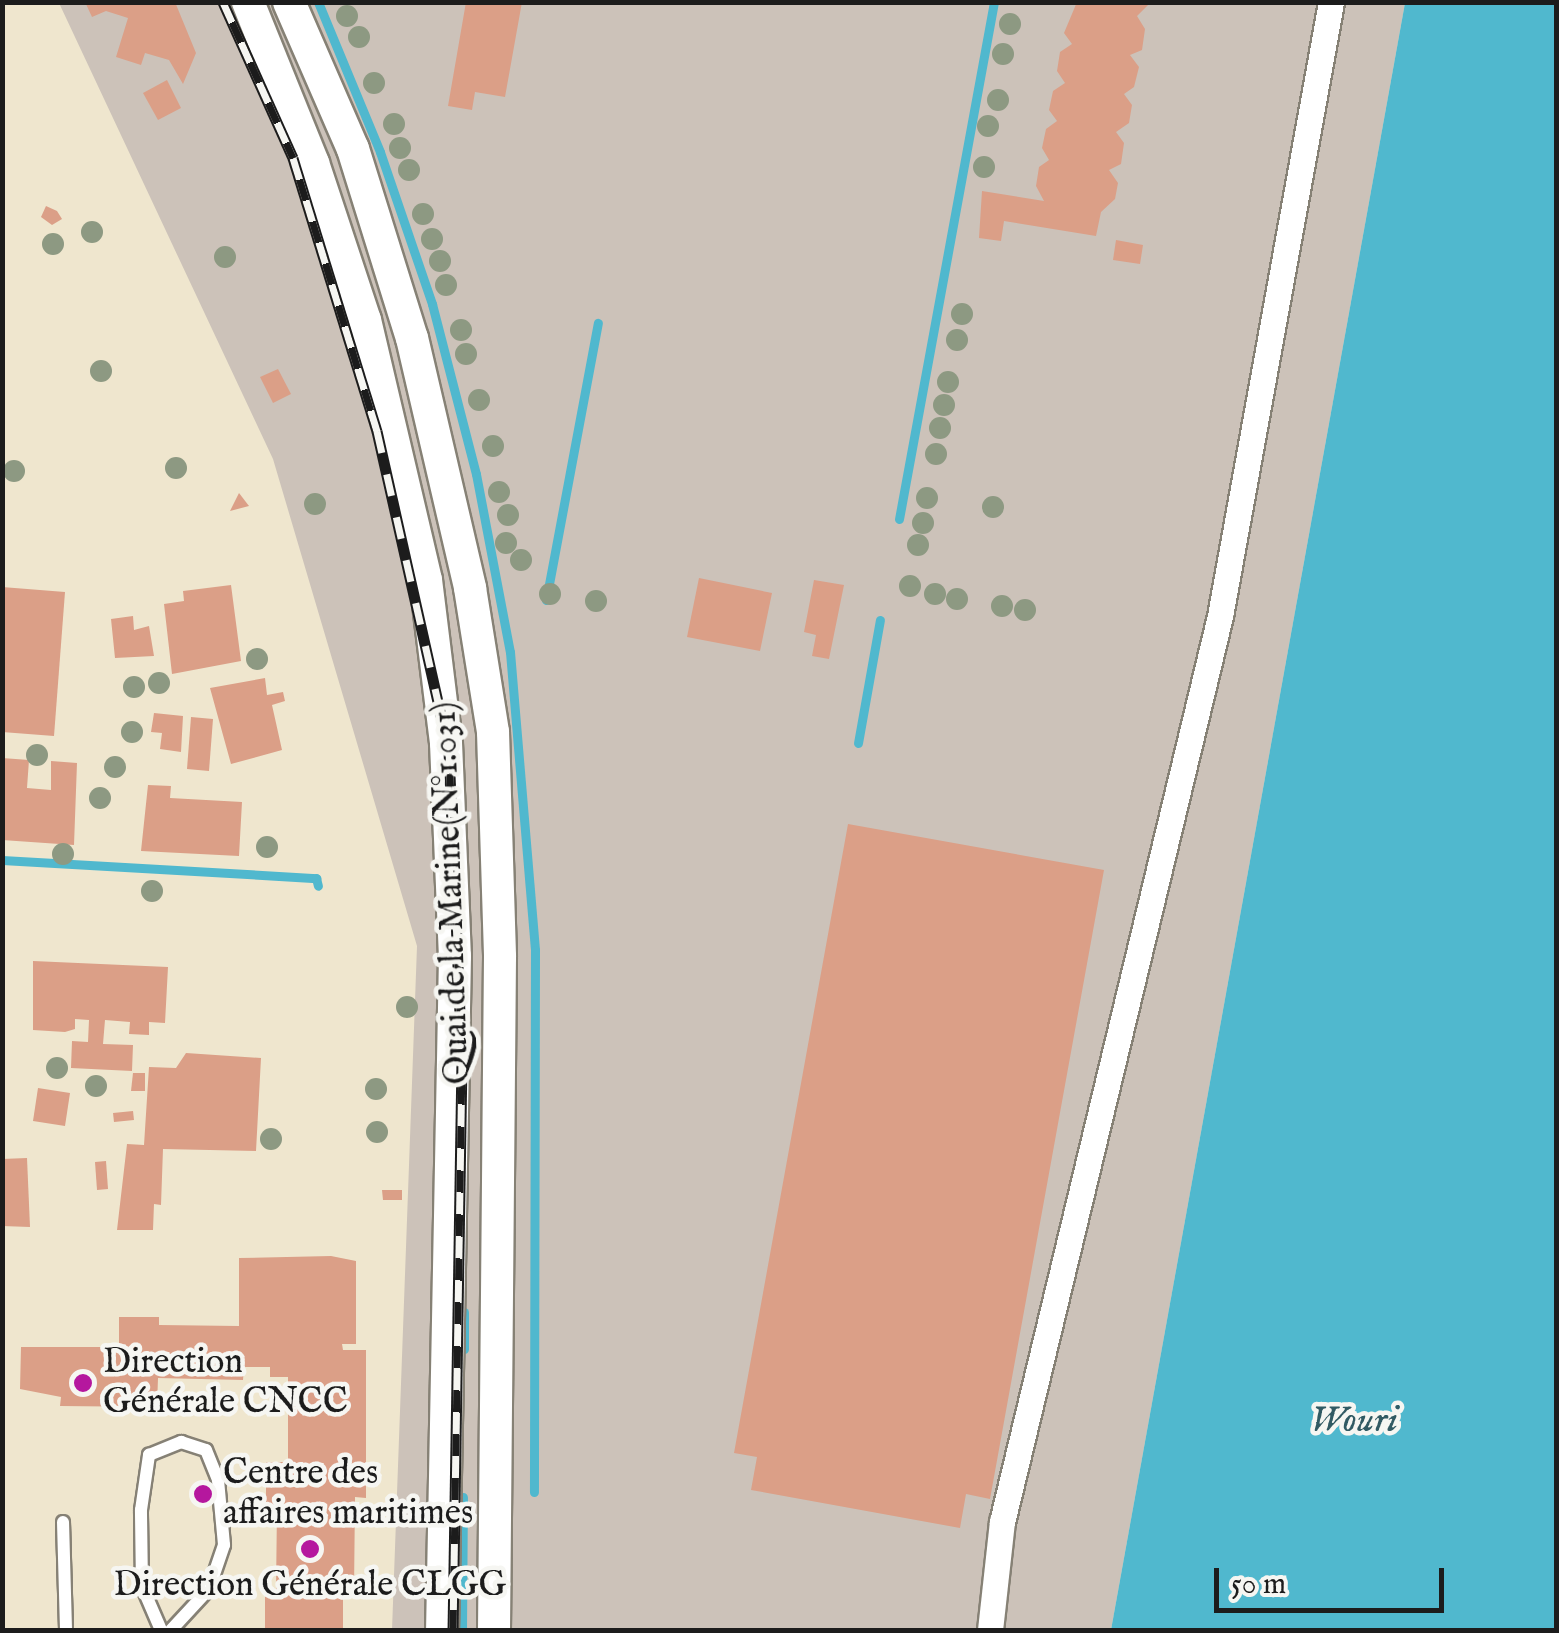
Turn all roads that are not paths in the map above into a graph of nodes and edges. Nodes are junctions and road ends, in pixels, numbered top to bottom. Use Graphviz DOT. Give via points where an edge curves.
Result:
graph roads {
  1 [pos="248,2"];
  2 [pos="289,2"];
  3 [pos="1331,2"];
  4 [pos="63,1522"];
  5 [pos="66,1630"];
  6 [pos="161,1630"];
  7 [pos="172,1630"];
  8 [pos="442,1630"];
  9 [pos="494,1630"];
  10 [pos="990,1630"];
  1 -- 8 [label="street, Quai de la Marine(N°1.031)" via="313,162 365,320 426,580 446,743 454,956"];
  2 -- 9 [label="street, Quai de la Marine(N°1.031)" via="353,149 412,338 470,588 494,732 500,956"];
  3 -- 10 [label="street" via="1220,616 1002,1522"];
  4 -- 5 [label="lane"];
  6 -- 7 [label="lane" via="142,1586 141,1510 149,1455 181,1442 206,1450 218,1480 224,1546 209,1590"];
}
